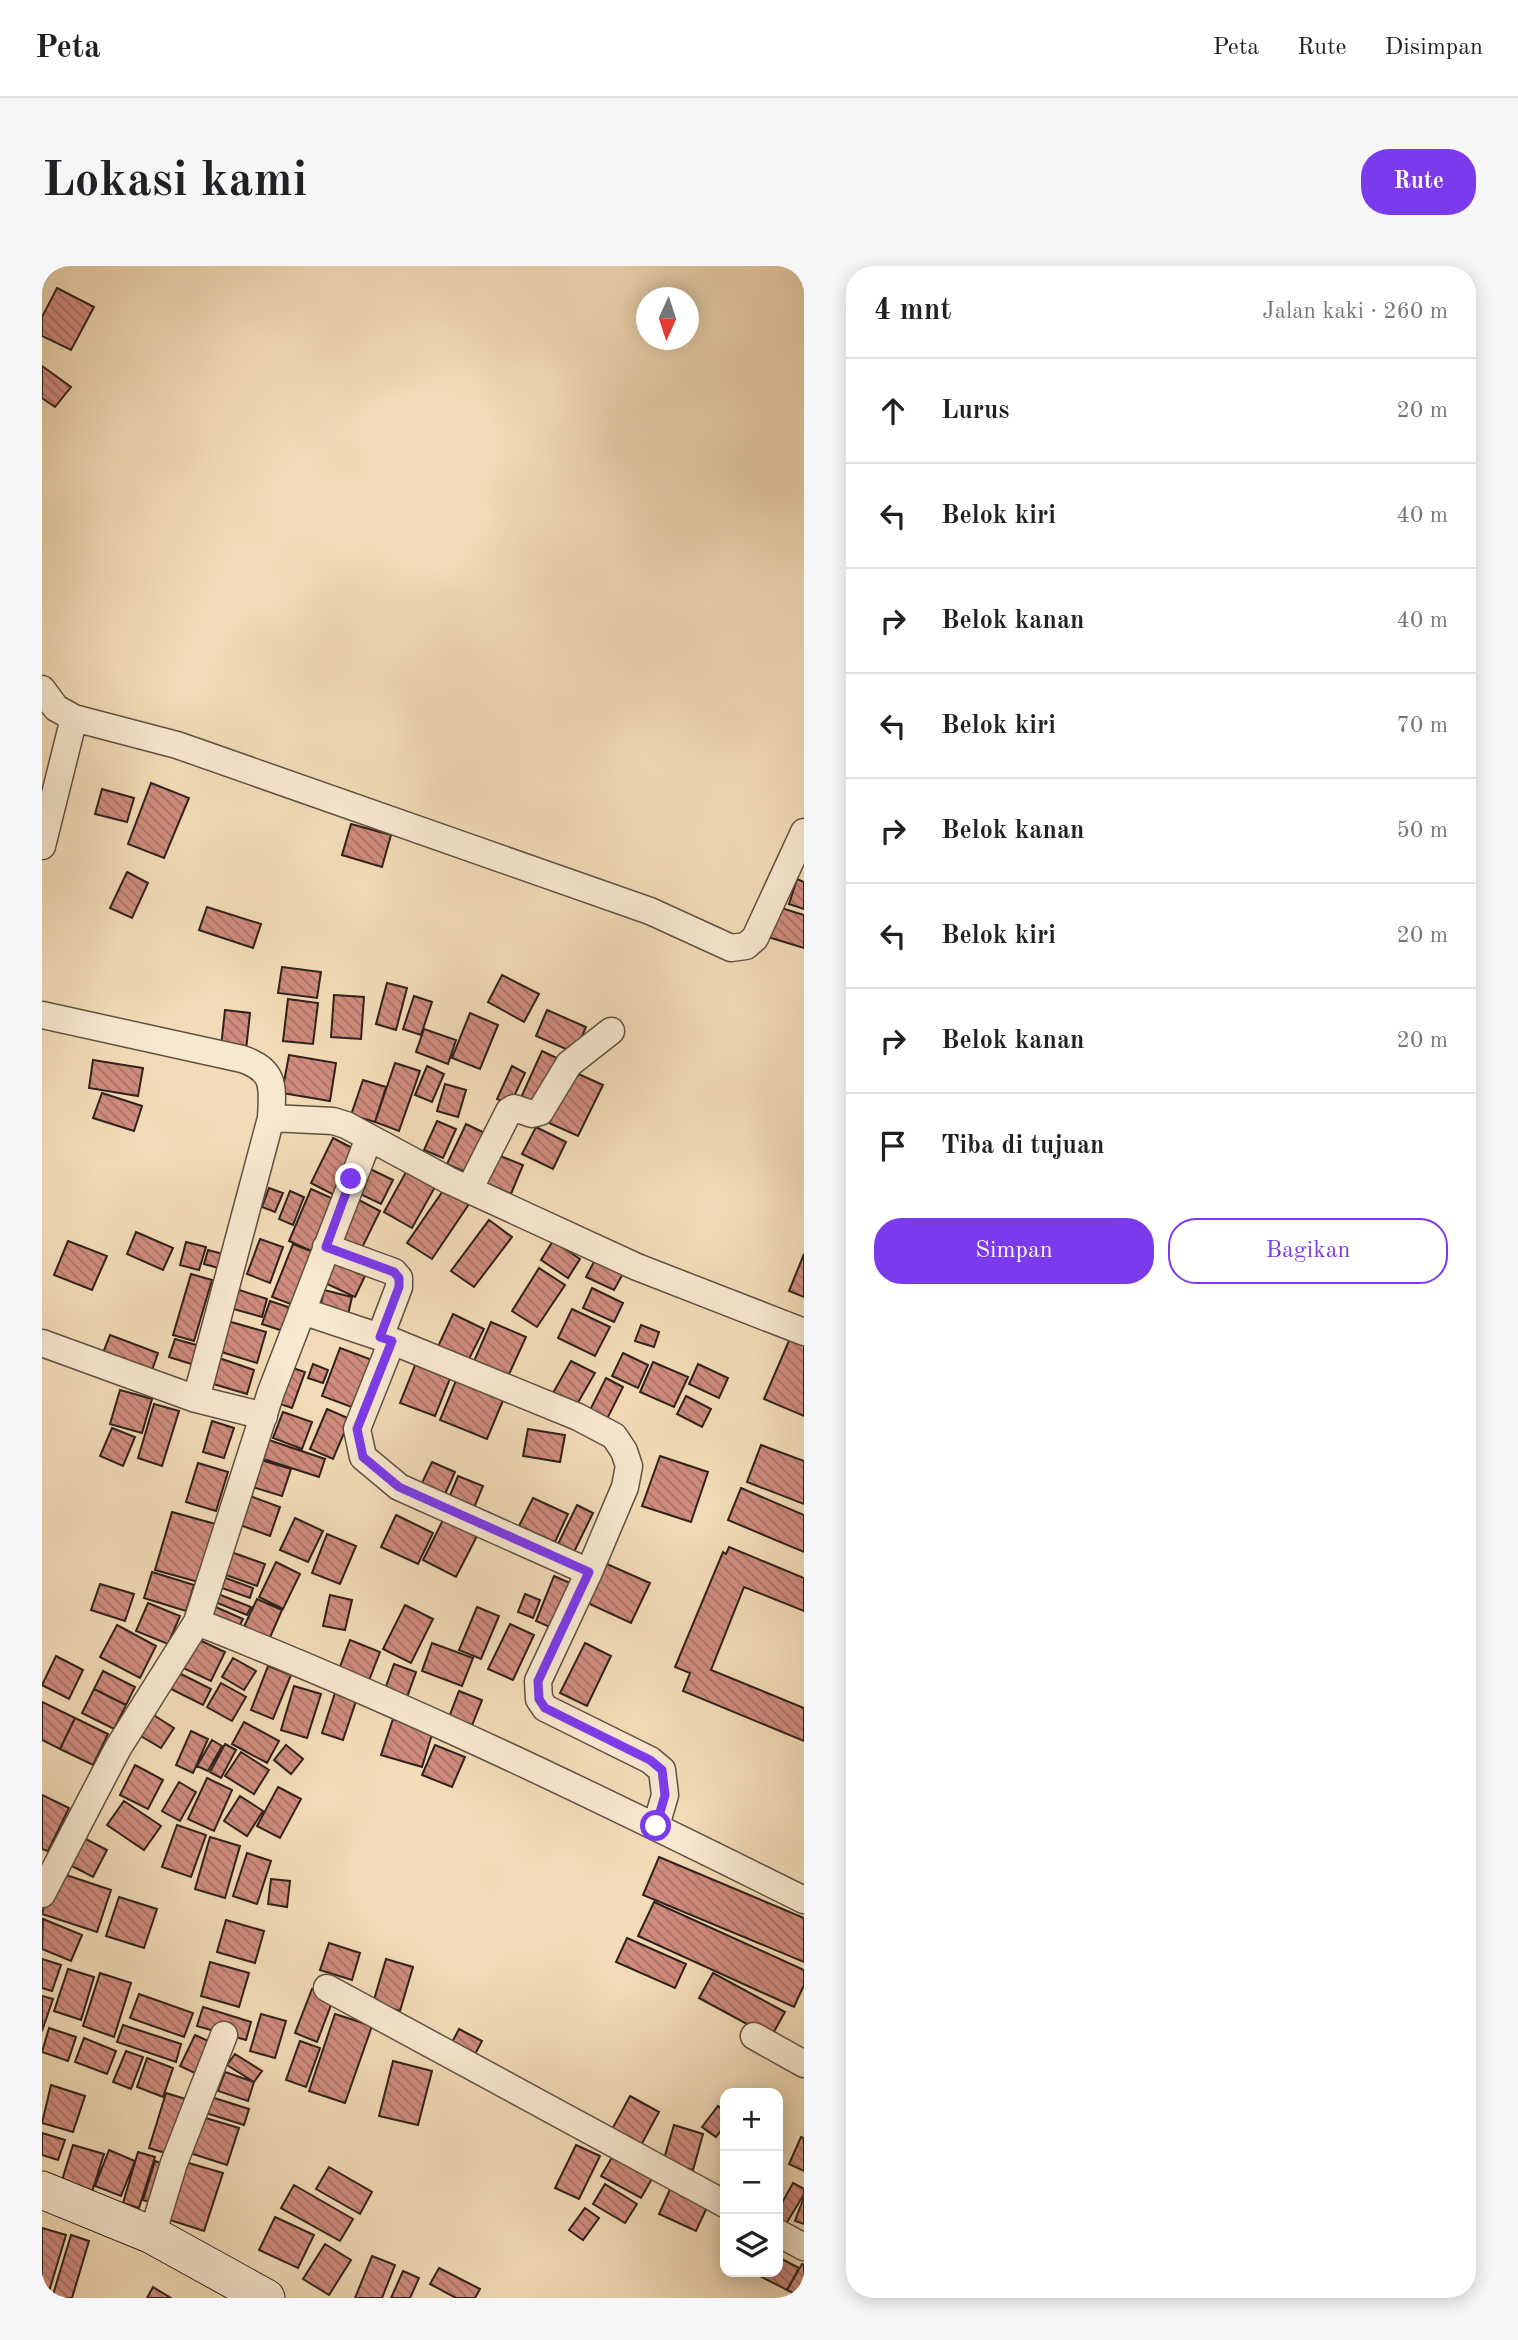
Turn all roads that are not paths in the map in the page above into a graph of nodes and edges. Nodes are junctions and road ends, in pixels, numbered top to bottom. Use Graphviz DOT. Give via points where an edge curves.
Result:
graph roads {
  1 [pos="42,689"];
  2 [pos="74,718"];
  3 [pos="804,832"];
  4 [pos="42,846"];
  5 [pos="42,1016"];
  6 [pos="611,1031"];
  7 [pos="271,1118"];
  8 [pos="369,1138"];
  9 [pos="469,1190"];
  10 [pos="326,1247"];
  11 [pos="302,1311"];
  12 [pos="804,1332"];
  13 [pos="386,1339"];
  14 [pos="42,1343"];
  15 [pos="196,1399"];
  16 [pos="264,1416"];
  17 [pos="589,1572"];
  18 [pos="197,1622"];
  19 [pos="656,1826"];
  20 [pos="42,1894"];
  21 [pos="804,1900"];
  22 [pos="327,1988"];
  23 [pos="224,2035"];
  24 [pos="754,2036"];
  25 [pos="804,2064"];
  26 [pos="42,2190"];
  27 [pos="720,2201"];
  28 [pos="152,2235"];
  29 [pos="783,2236"];
  30 [pos="804,2247"];
  31 [pos="266,2298"];
  1 -- 2 [label="street" via="56,708"];
  2 -- 3 [label="street" via="243,768 650,911 731,948 746,946 755,938"];
  2 -- 4 [label="street"];
  5 -- 7 [label="street" via="261,1066 270,1079"];
  6 -- 9 [label="street" via="569,1064 540,1112 509,1111"];
  7 -- 8 [label="street" via="334,1121"];
  7 -- 15 [label="street"];
  8 -- 9 [label="street"];
  8 -- 10 [label="street"];
  9 -- 12 [label="street" via="637,1267"];
  10 -- 11 [label="street"];
  10 -- 13 [label="street" via="394,1272 399,1278"];
  11 -- 13 [label="street"];
  11 -- 16 [label="street"];
  13 -- 17 [label="street" via="357,1429 363,1457 399,1487"];
  13 -- 17 [label="street" via="614,1436 629,1466 625,1487"];
  14 -- 15 [label="street"];
  15 -- 16 [label="street"];
  16 -- 18 [label="street"];
  17 -- 19 [label="street" via="538,1681 539,1699 545,1708 662,1770 665,1795"];
  18 -- 19 [label="street" via="312,1666"];
  18 -- 20 [label="street" via="118,1748"];
  19 -- 21 [label="street"];
  22 -- 27 [label="street"];
  23 -- 28 [label="street" via="174,2163"];
  24 -- 25 [label="street"];
  26 -- 28 [label="street"];
  28 -- 31 [label="street"];
  29 -- 30 [label="street"];
}
